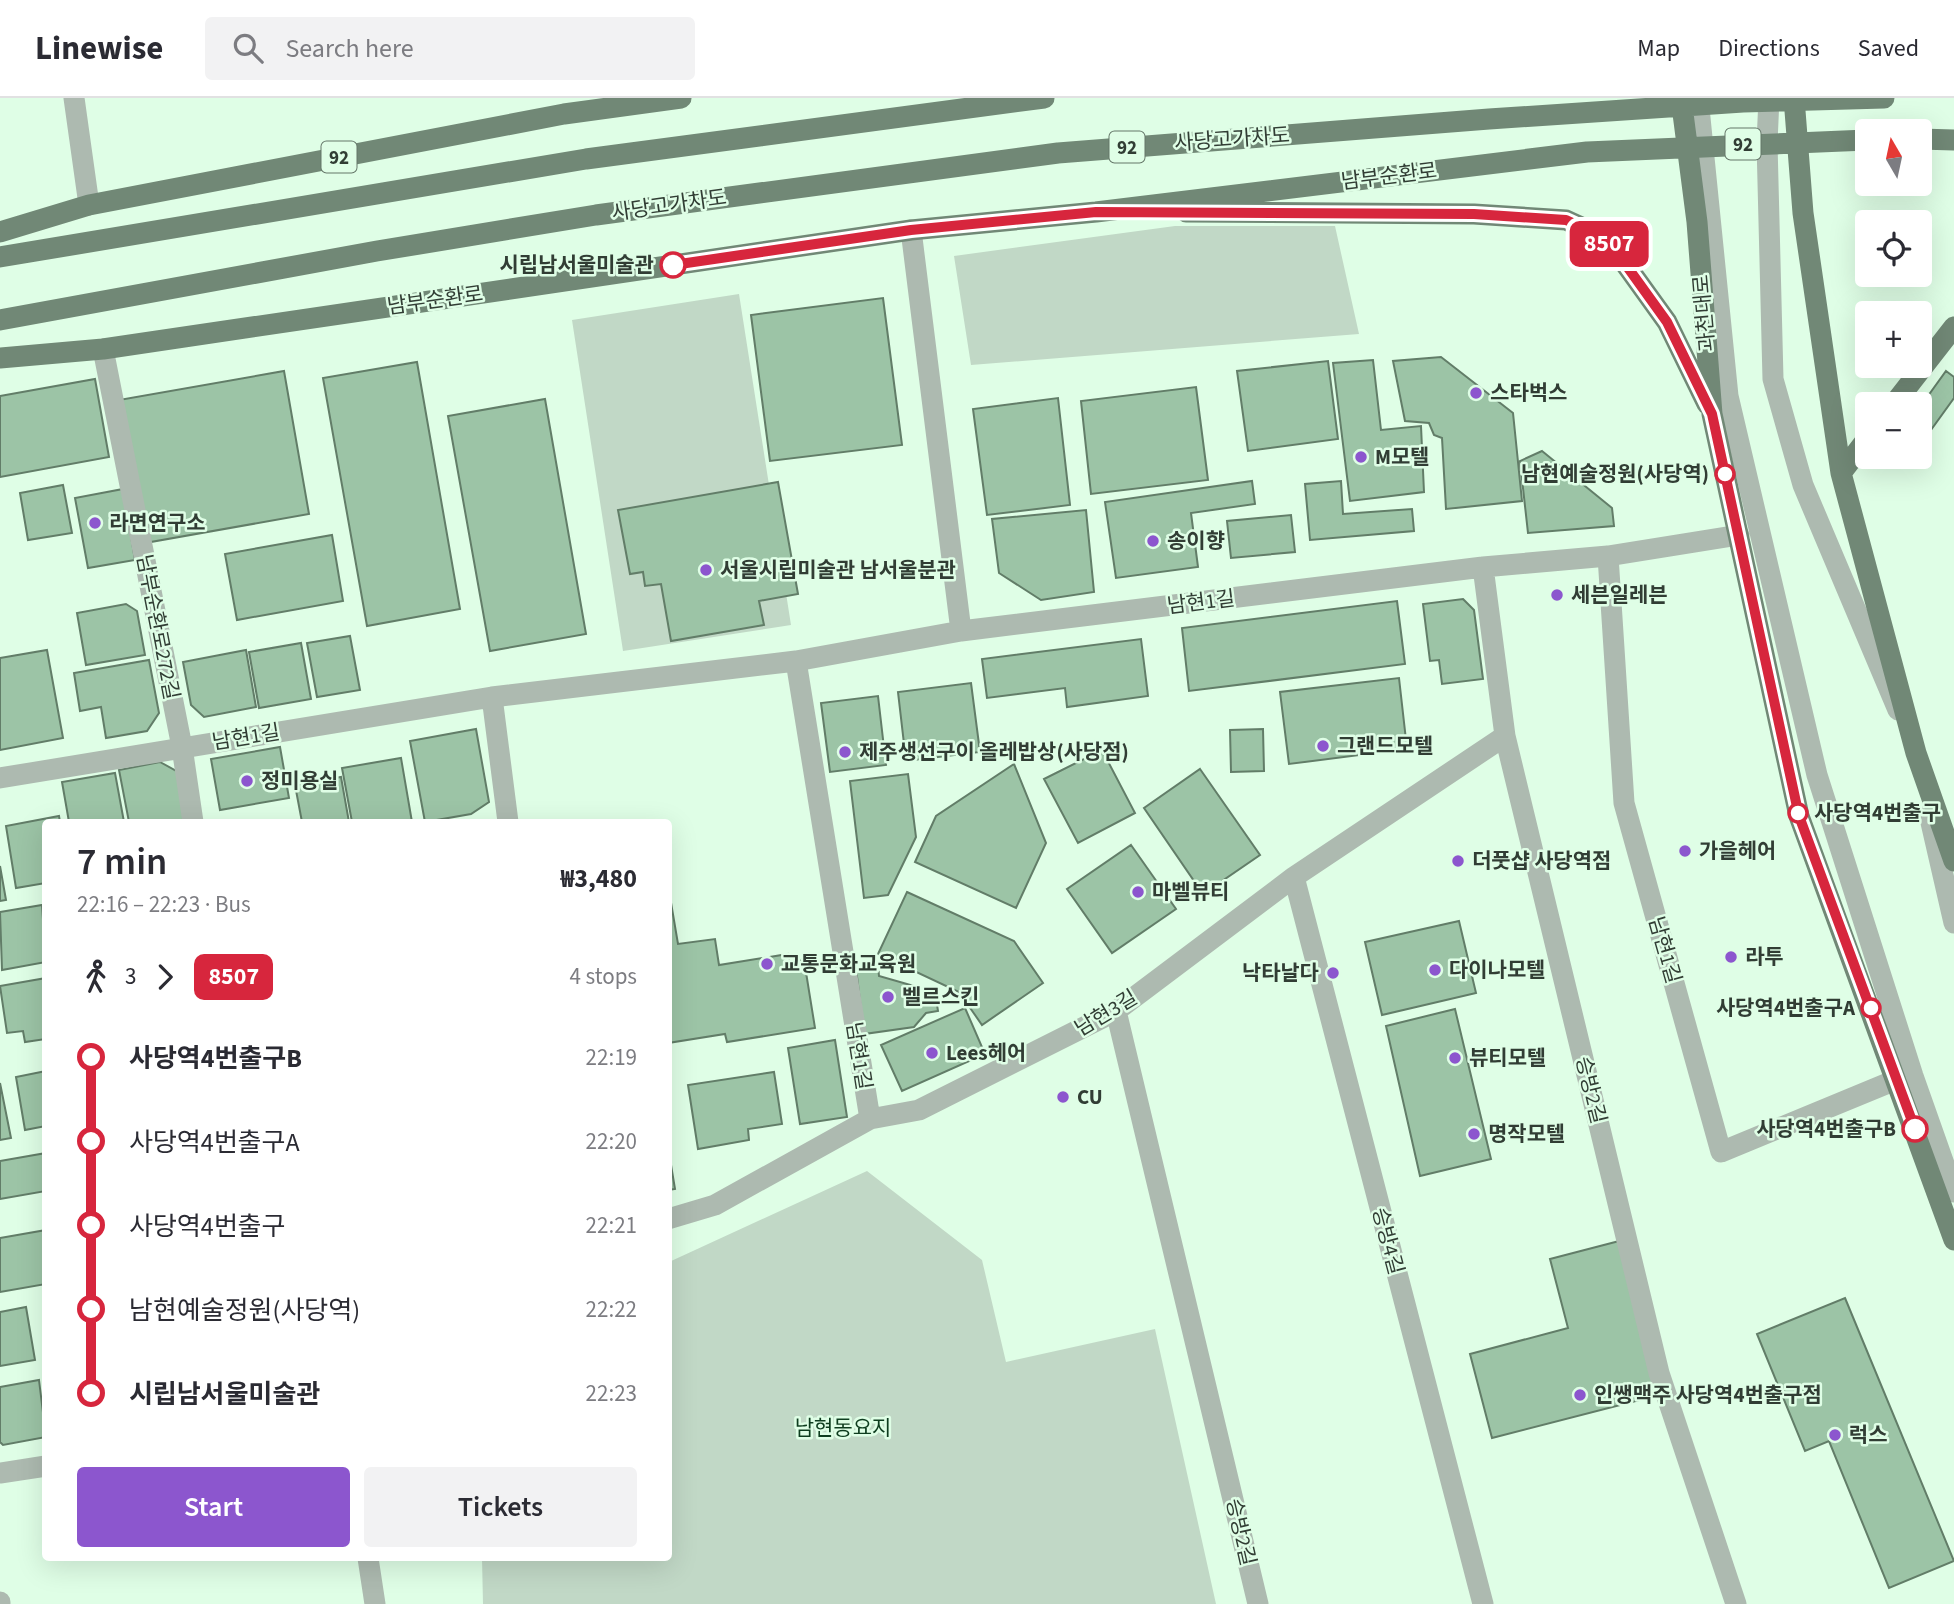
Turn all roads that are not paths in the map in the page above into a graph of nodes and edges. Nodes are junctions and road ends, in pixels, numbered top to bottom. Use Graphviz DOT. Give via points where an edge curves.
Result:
graph roads {
  1 [pos="74,98"];
  2 [pos="681,98"];
  3 [pos="1044,98"];
  4 [pos="1681,98"];
  5 [pos="1698,98"];
  6 [pos="1769,98"];
  7 [pos="1794,98"];
  8 [pos="1884,98"];
  9 [pos="562,106"];
  10 [pos="1932,139"];
  11 [pos="1855,140"];
  12 [pos="1954,140"];
  13 [pos="1798,142"];
  14 [pos="1767,144"];
  15 [pos="1696,146"];
  16 [pos="89,205"];
  17 [pos="1096,212"];
  18 [pos="911,230"];
  19 [pos="0,232"];
  20 [pos="0,257"];
  21 [pos="0,320"];
  22 [pos="1954,327"];
  23 [pos="103,349"];
  24 [pos="0,358"];
  25 [pos="1903,392"];
  26 [pos="1712,414"];
  27 [pos="1855,455"];
  28 [pos="1841,474"];
  29 [pos="1739,535"];
  30 [pos="1608,556"];
  31 [pos="1483,567"];
  32 [pos="961,631"];
  33 [pos="796,660"];
  34 [pos="492,696"];
  35 [pos="1506,736"];
  36 [pos="182,747"];
  37 [pos="1916,753"];
  38 [pos="0,778"];
  39 [pos="193,819"];
  40 [pos="508,819"];
  41 [pos="1954,861"];
  42 [pos="1294,877"];
  43 [pos="1954,923"];
  44 [pos="1116,1011"];
  45 [pos="1898,1079"];
  46 [pos="870,1119"];
  47 [pos="1954,1192"];
  48 [pos="672,1218"];
  49 [pos="1954,1240"];
  50 [pos="42,1467"];
  51 [pos="0,1473"];
  52 [pos="368,1561"];
  53 [pos="375,1604"];
  54 [pos="1258,1604"];
  55 [pos="1483,1604"];
  56 [pos="1735,1604"];
  1 -- 16 [label="street"];
  2 -- 9 [label="main road, 92"];
  3 -- 20 [label="main road, 92" via="586,159"];
  4 -- 15 [label="main road, 과천대로"];
  5 -- 15 [label="street"];
  6 -- 14 [label="street"];
  7 -- 13 [label="main road"];
  8 -- 21 [label="main road, 사당고가차도 / 92" via="1743,102 1058,153 596,215"];
  9 -- 16 [label="main road, 92"];
  10 -- 12 [label="main road"];
  11 -- 13 [label="main road, 남부순환로 / 92"];
  13 -- 14 [label="main road, 남부순환로 / 92"];
  13 -- 28 [label="main road" via="1803,213"];
  14 -- 15 [label="main road, 남부순환로 / 92"];
  14 -- 37 [label="street" via="1773,379 1803,485"];
  15 -- 17 [label="main road, 남부순환로 / 92" via="1587,152"];
  15 -- 26 [label="main road, 과천대로" via="1697,222"];
  15 -- 47 [label="street" via="1728,396 1817,775"];
  16 -- 19 [label="main road, 92"];
  17 -- 18 [label="main road, 남부순환로 / 92"];
  17 -- 26 [label="main road" via="1474,214 1566,220 1613,247 1667,322"];
  18 -- 23 [label="main road, 남부순환로 / 92"];
  18 -- 32 [label="street"];
  22 -- 25 [label="main road"];
  23 -- 24 [label="main road, 남부순환로 / 92"];
  23 -- 36 [label="street, 남부순환로272길"];
  26 -- 29 [label="main road, 과천대로"];
  27 -- 28 [label="main road"];
  28 -- 37 [label="main road"];
  29 -- 30 [label="street, 남현1길"];
  29 -- 45 [label="main road, 과천대로" via="1799,816"];
  30 -- 31 [label="street, 남현1길"];
  30 -- 45 [label="street, 남현1길" via="1624,803 1721,1152"];
  31 -- 32 [label="street, 남현1길"];
  31 -- 35 [label="street, 승방2길"];
  32 -- 33 [label="street, 남현1길"];
  33 -- 34 [label="street, 남현1길"];
  33 -- 46 [label="street, 남현1길"];
  34 -- 36 [label="street, 남현1길"];
  34 -- 40 [label="street"];
  35 -- 42 [label="street, 남현3길"];
  35 -- 56 [label="street, 승방2길" via="1659,1373"];
  36 -- 38 [label="street, 남현1길"];
  36 -- 39 [label="street, 남부순환로272길"];
  37 -- 41 [label="main road"];
  37 -- 43 [label="street"];
  42 -- 44 [label="street, 남현3길"];
  42 -- 55 [label="street, 승방4길"];
  44 -- 46 [label="street, 남현3길" via="919,1110"];
  44 -- 54 [label="street, 승방2길"];
  45 -- 49 [label="main road, 과천대로"];
  46 -- 48 [label="street, 남현3길" via="715,1205"];
  50 -- 51 [label="street"];
  52 -- 53 [label="street"];
}
